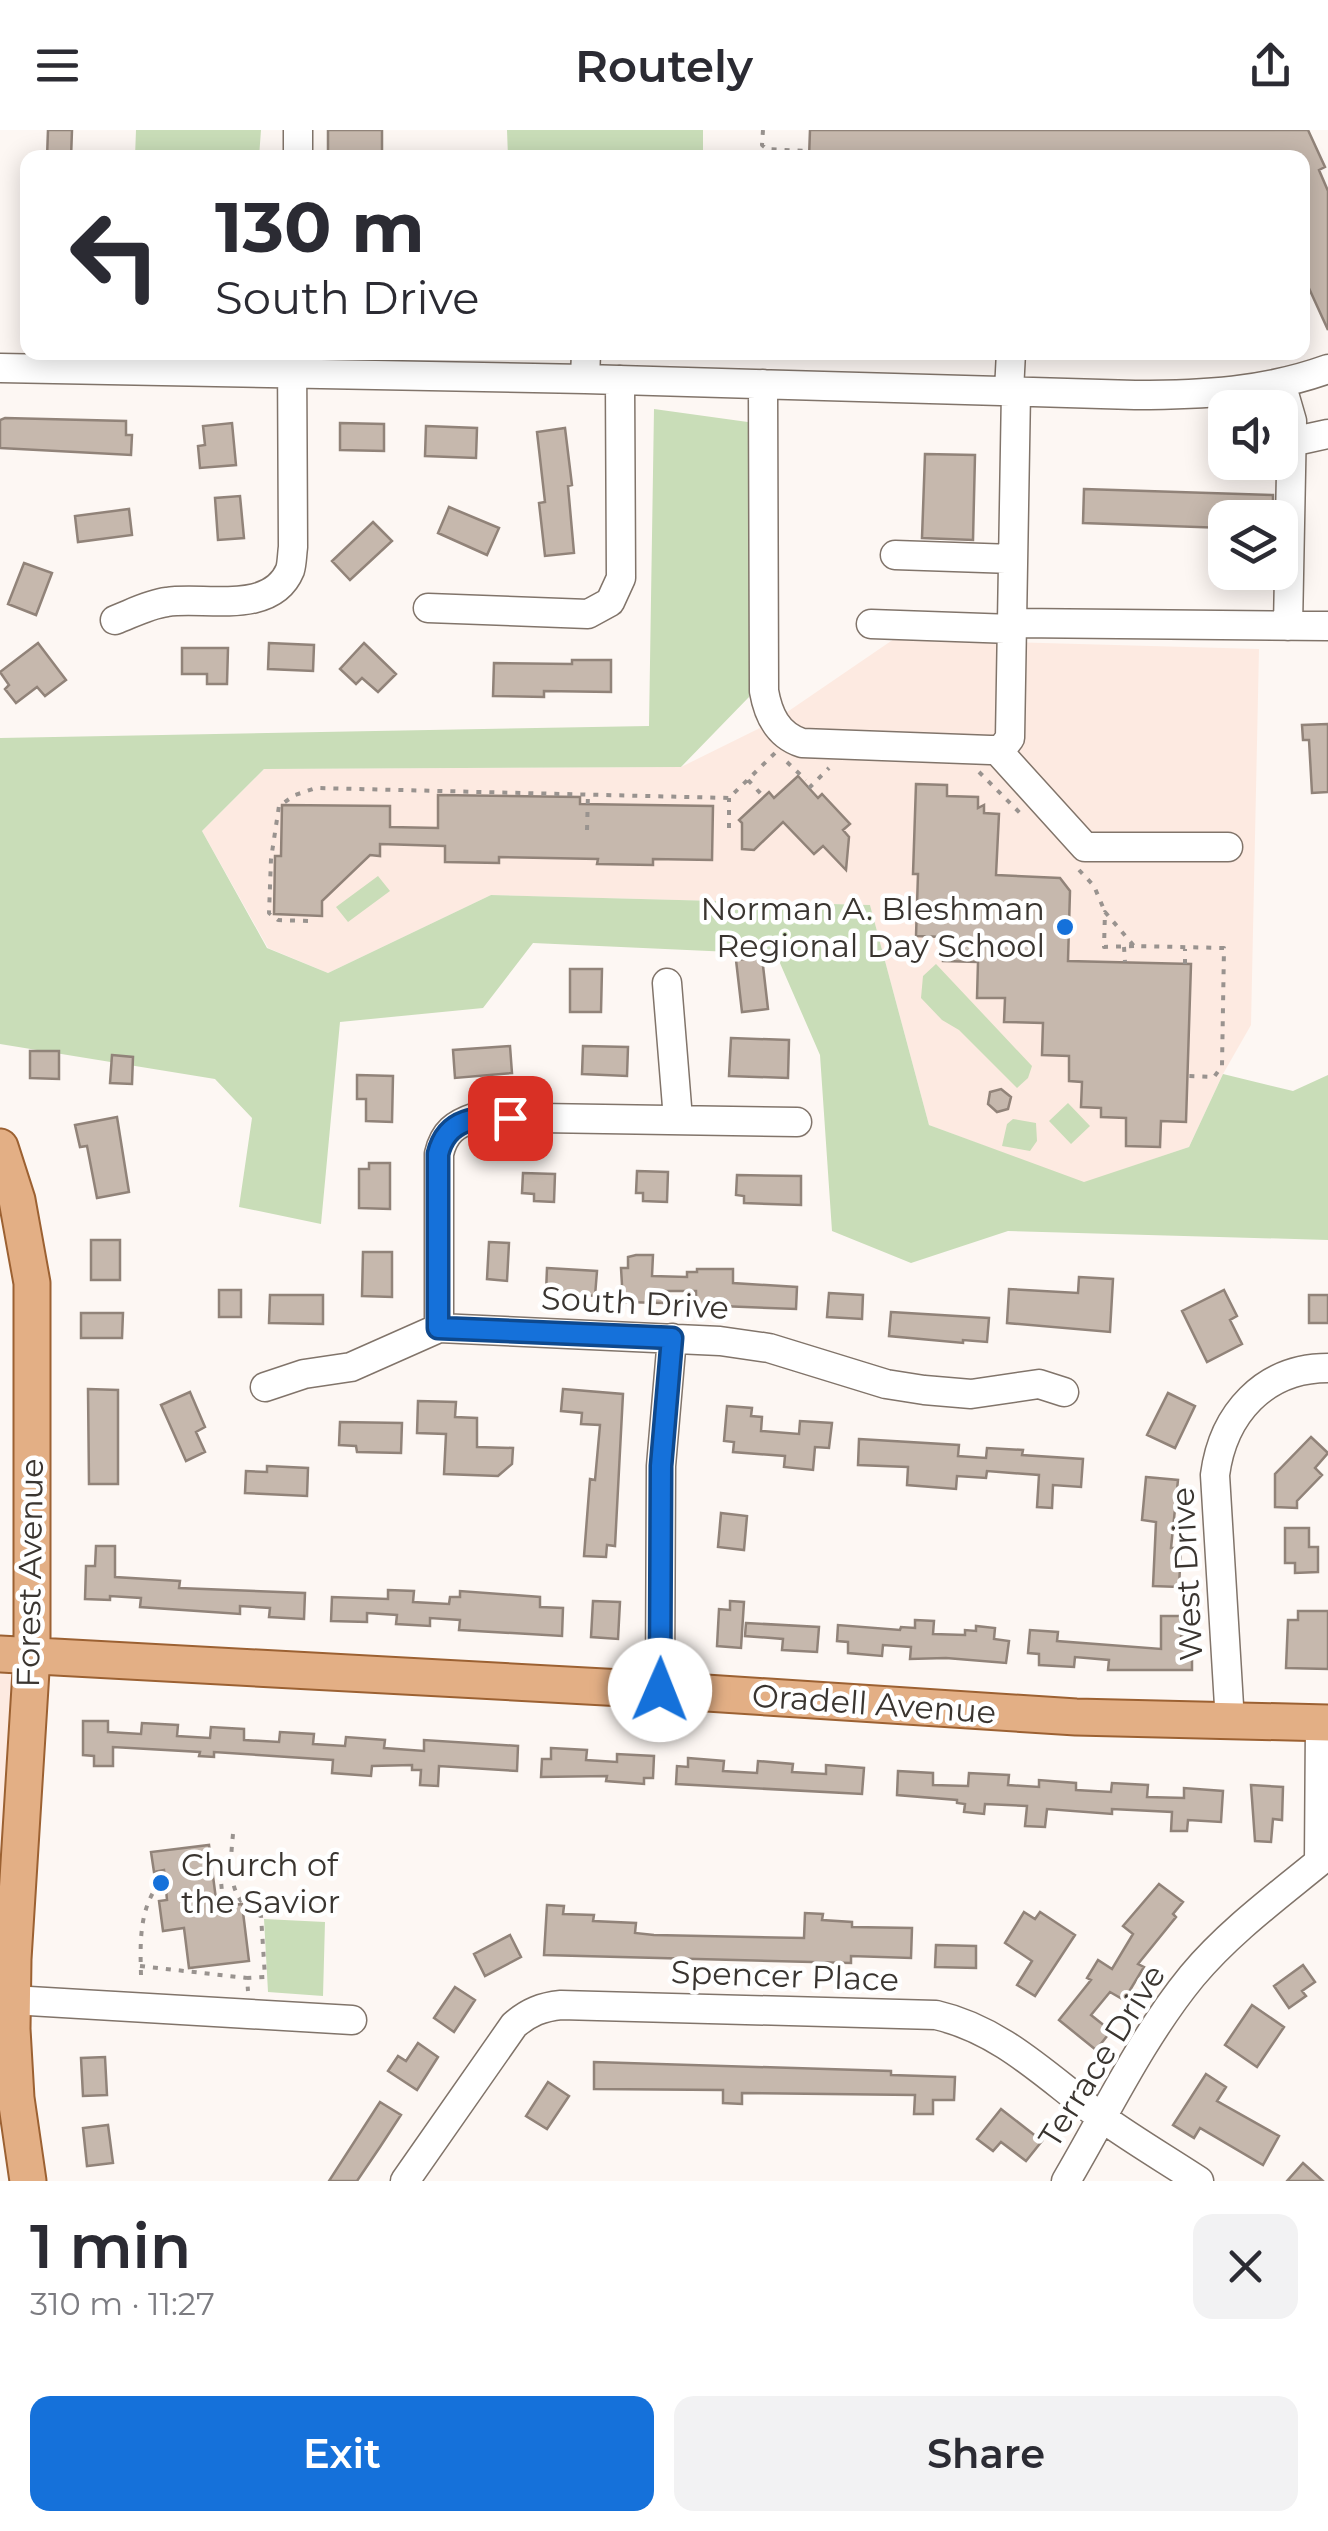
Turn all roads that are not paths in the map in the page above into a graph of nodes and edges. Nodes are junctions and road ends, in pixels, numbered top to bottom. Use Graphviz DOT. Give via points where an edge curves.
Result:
graph roads {
  1 [pos="1011,360"];
  2 [pos="292,363"];
  3 [pos="456,364"];
  4 [pos="1314,365"];
  5 [pos="586,366"];
  6 [pos="0,368"];
  7 [pos="620,380"];
  8 [pos="1281,383"];
  9 [pos="763,384"];
  10 [pos="1283,390"];
  11 [pos="1012,391"];
  12 [pos="1328,434"];
  13 [pos="1298,440"];
  14 [pos="1290,480"];
  15 [pos="895,555"];
  16 [pos="1013,559"];
  17 [pos="428,608"];
  18 [pos="114,620"];
  19 [pos="871,624"];
  20 [pos="1012,626"];
  21 [pos="1288,626"];
  22 [pos="1328,626"];
  23 [pos="998,750"];
  24 [pos="1228,846"];
  25 [pos="667,983"];
  26 [pos="678,1120"];
  27 [pos="797,1122"];
  28 [pos="0,1148"];
  29 [pos="438,1328"];
  30 [pos="672,1338"];
  31 [pos="1328,1368"];
  32 [pos="265,1387"];
  33 [pos="1064,1392"];
  34 [pos="16,1655"];
  35 [pos="660,1690"];
  36 [pos="1230,1722"];
  37 [pos="1324,1723"];
  38 [pos="1324,1868"];
  39 [pos="12,2000"];
  40 [pos="352,2020"];
  41 [pos="6,2045"];
  42 [pos="1103,2118"];
  43 [pos="28,2181"];
  44 [pos="406,2181"];
  45 [pos="1066,2181"];
  46 [pos="1199,2181"];
  1 -- 11 [label="street"];
  2 -- 3 [label="street"];
  2 -- 6 [label="street"];
  2 -- 18 [label="street" via="290,570 262,596 165,602"];
  3 -- 5 [label="street"];
  4 -- 8 [label="street"];
  5 -- 7 [label="street"];
  7 -- 9 [label="street"];
  7 -- 17 [label="street" via="622,578 610,602 588,614"];
  8 -- 10 [label="street"];
  8 -- 11 [label="street" via="1216,394"];
  9 -- 11 [label="street"];
  9 -- 23 [label="street" via="764,690 774,721 802,743"];
  11 -- 16 [label="street"];
  12 -- 13 [label="street"];
  14 -- 21 [label="street"];
  15 -- 16 [label="street"];
  16 -- 20 [label="street"];
  19 -- 20 [label="street"];
  20 -- 21 [label="street"];
  20 -- 23 [label="street" via="1010,738"];
  21 -- 22 [label="street"];
  23 -- 24 [label="street" via="1085,847"];
  25 -- 26 [label="street"];
  26 -- 27 [label="street"];
  26 -- 29 [label="street" via="476,1117 448,1131 438,1154"];
  28 -- 34 [label="main road, Forest Avenue" via="32,1283"];
  29 -- 30 [label="street, South Drive"];
  29 -- 32 [label="street, South Drive" via="351,1367"];
  30 -- 33 [label="street, South Drive" via="769,1348 924,1390 971,1394 1039,1384"];
  30 -- 35 [label="street" via="661,1466"];
  31 -- 36 [label="street, West Drive" via="1290,1374 1254,1394 1218,1452 1214,1475"];
  34 -- 35 [label="main road, Oradell Avenue"];
  34 -- 39 [label="main road, Forest Avenue"];
  35 -- 36 [label="main road, Oradell Avenue"];
  36 -- 37 [label="main road, Oradell Avenue"];
  37 -- 38 [label="street, Terrace Drive"];
  38 -- 42 [label="street, Terrace Drive" via="1221,1944 1165,2013"];
  39 -- 40 [label="street"];
  39 -- 41 [label="main road, Forest Avenue"];
  41 -- 43 [label="main road, Forest Avenue"];
  42 -- 44 [label="street, Spencer Place" via="987,2032 936,2015 561,2005 527,2014 514,2025"];
  42 -- 45 [label="street, Terrace Drive"];
  42 -- 46 [label="street, Spencer Place"];
}
